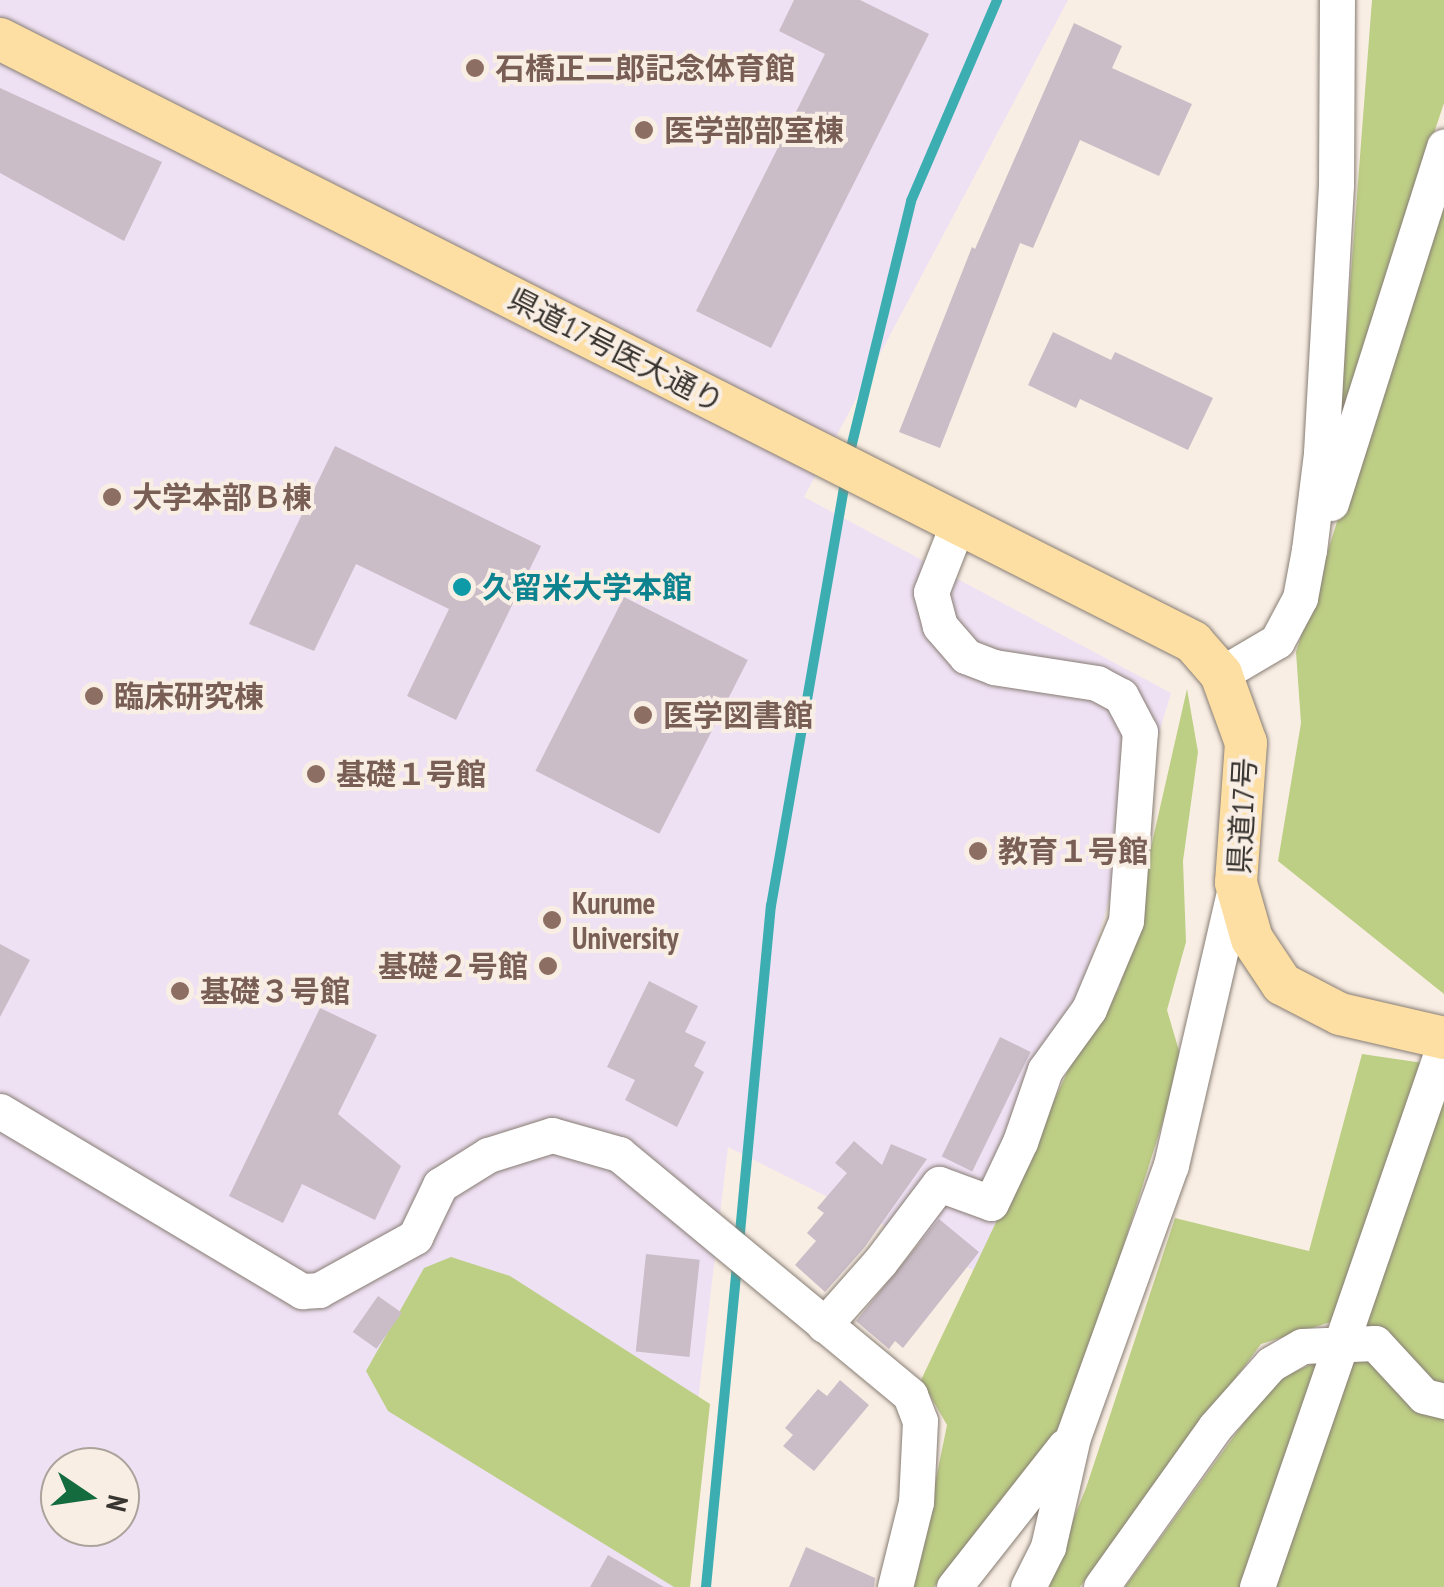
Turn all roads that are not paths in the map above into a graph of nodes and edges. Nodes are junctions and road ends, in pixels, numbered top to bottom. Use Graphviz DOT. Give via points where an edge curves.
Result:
graph roads {
  1 [pos="1337,0"];
  2 [pos="0,39"];
  3 [pos="1444,146"];
  4 [pos="958,524"];
  5 [pos="1309,550"];
  6 [pos="1221,674"];
  7 [pos="1236,883"];
  8 [pos="1436,1039"];
  9 [pos="1,1114"];
  10 [pos="824,1325"];
  11 [pos="1340,1342"];
  12 [pos="1444,1401"];
  13 [pos="1073,1437"];
  14 [pos="895,1587"];
  15 [pos="954,1587"];
  16 [pos="1028,1587"];
  17 [pos="1101,1587"];
  18 [pos="1258,1587"];
  1 -- 5 [label="street" via="1336,185 1322,453"];
  2 -- 4 [label="main road, 県道17号医大通り"];
  3 -- 5 [label="street" via="1327,518"];
  4 -- 6 [label="main road, 県道17号医大通り" via="1193,642"];
  4 -- 10 [label="street" via="931,592 940,626 966,656 1097,684 1121,696 1140,732 1126,921 1089,1009 1044,1070 991,1204 939,1184"];
  5 -- 6 [label="street" via="1300,598 1278,641"];
  6 -- 7 [label="main road, 県道17号" via="1246,743"];
  7 -- 8 [label="main road, 県道17号" via="1252,940 1282,984 1340,1014"];
  7 -- 13 [label="street" via="1171,1165"];
  8 -- 11 [label="street"];
  9 -- 10 [label="street" via="302,1291 318,1290 414,1237 440,1185 552,1134 619,1154"];
  10 -- 14 [label="street" via="910,1394 920,1421 916,1502"];
  11 -- 12 [label="street" via="1376,1343 1424,1396"];
  11 -- 17 [label="street" via="1302,1346 1271,1364 1215,1427"];
  11 -- 18 [label="street"];
  13 -- 15 [label="street"];
  13 -- 16 [label="street" via="1048,1547"];
}
